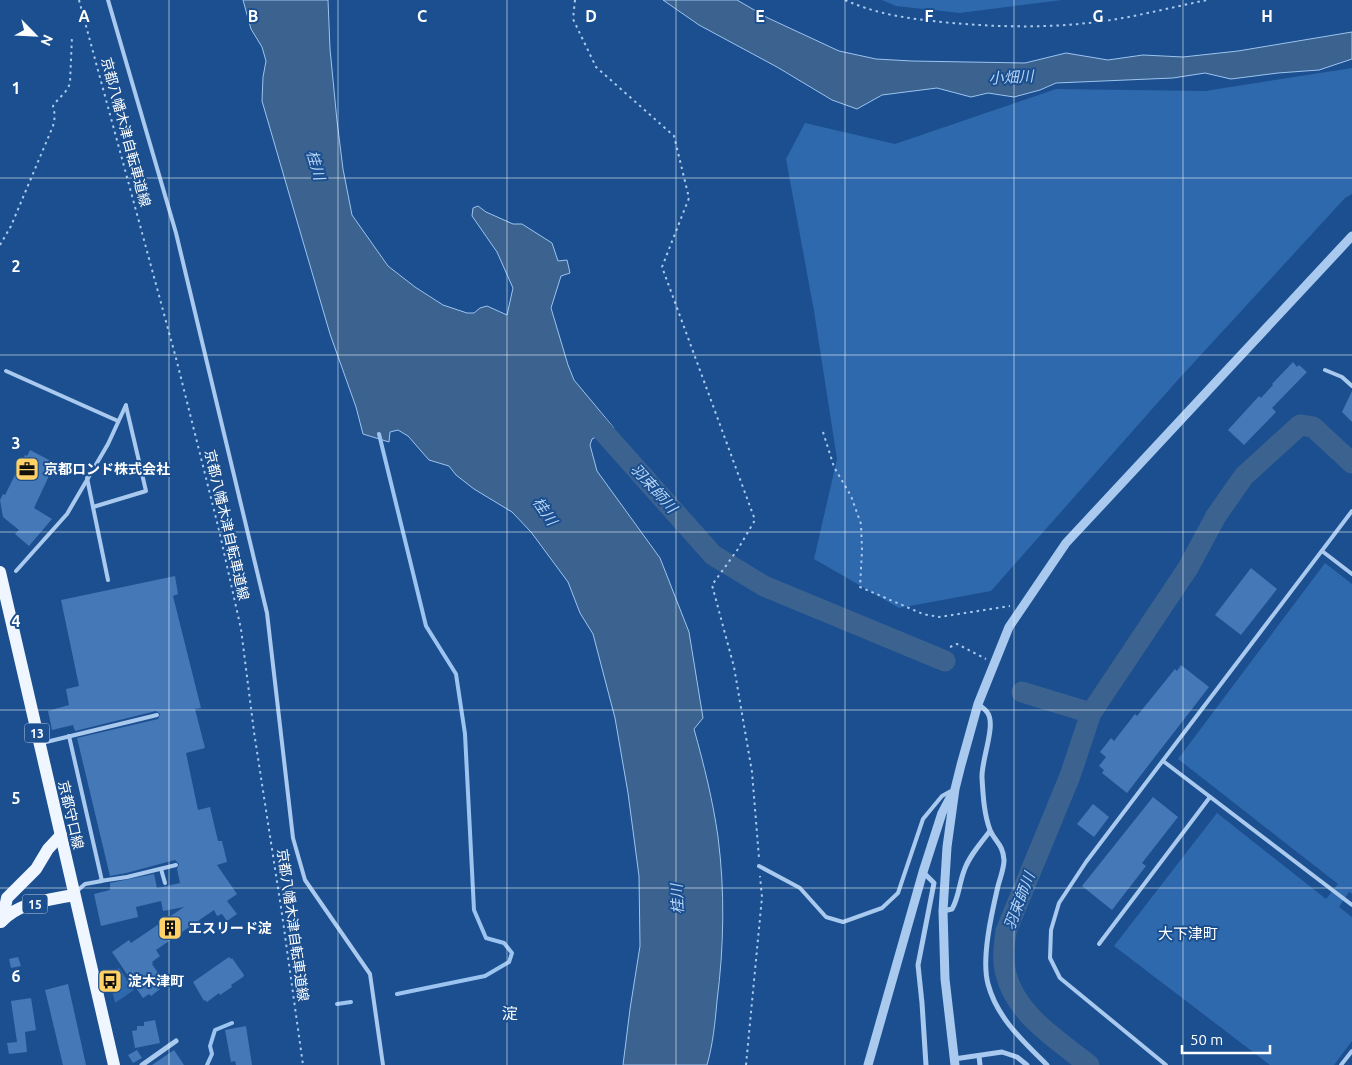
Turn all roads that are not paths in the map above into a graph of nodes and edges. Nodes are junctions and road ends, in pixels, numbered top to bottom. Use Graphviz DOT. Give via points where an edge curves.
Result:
graph roads {
  1 [pos="108,0"];
  2 [pos="1352,236"];
  3 [pos="1325,370"];
  4 [pos="6,371"];
  5 [pos="1352,386"];
  6 [pos="118,422"];
  7 [pos="87,478"];
  8 [pos="93,507"];
  9 [pos="1352,511"];
  10 [pos="1322,551"];
  11 [pos="16,571"];
  12 [pos="0,572"];
  13 [pos="1352,574"];
  14 [pos="108,580"];
  15 [pos="978,704"];
  16 [pos="157,715"];
  17 [pos="69,736"];
  18 [pos="40,744"];
  19 [pos="1163,761"];
  20 [pos="955,789"];
  21 [pos="1210,797"];
  22 [pos="990,831"];
  23 [pos="61,835"];
  24 [pos="176,865"];
  25 [pos="759,866"];
  26 [pos="161,869"];
  27 [pos="923,872"];
  28 [pos="100,882"];
  29 [pos="164,883"];
  30 [pos="74,895"];
  31 [pos="1352,905"];
  32 [pos="943,910"];
  33 [pos="1,922"];
  34 [pos="1099,944"];
  35 [pos="176,1041"];
  36 [pos="1352,1051"];
  37 [pos="979,1056"];
  38 [pos="1017,1058"];
  39 [pos="955,1062"];
  40 [pos="114,1065"];
  41 [pos="142,1065"];
  42 [pos="383,1065"];
  43 [pos="868,1065"];
  44 [pos="926,1065"];
  45 [pos="980,1065"];
  46 [pos="1015,1065"];
  47 [pos="1027,1065"];
  48 [pos="1047,1065"];
  49 [pos="1166,1065"];
  50 [pos="1341,1065"];
  1 -- 42 [label="lane" via="176,233 267,613 293,838 305,880 370,974"];
  2 -- 15 [label="street" via="1066,542 1009,627"];
  3 -- 5 [label="lane" via="1342,376"];
  4 -- 6 [label="lane"];
  6 -- 7 [label="lane"];
  6 -- 8 [label="lane" via="126,405 146,490"];
  7 -- 8 [label="lane"];
  7 -- 11 [label="lane" via="67,514"];
  8 -- 14 [label="lane"];
  9 -- 10 [label="lane"];
  10 -- 13 [label="lane"];
  10 -- 19 [label="lane"];
  12 -- 18 [label="main road, 京都守口線 / 13"];
  15 -- 20 [label="street"];
  15 -- 22 [label="street" via="987,712 992,727 982,776"];
  16 -- 17 [label="lane"];
  17 -- 18 [label="lane"];
  17 -- 28 [label="lane"];
  18 -- 23 [label="main road, 京都守口線 / 13"];
  19 -- 21 [label="lane"];
  19 -- 49 [label="lane" via="1059,903 1051,930 1050,958 1060,978"];
  20 -- 25 [label="lane" via="942,796 923,819 898,893 882,908 843,922 826,918 800,888"];
  20 -- 27 [label="street" via="942,813"];
  20 -- 32 [label="street"];
  21 -- 31 [label="lane"];
  21 -- 34 [label="lane"];
  22 -- 32 [label="street" via="964,871 952,909"];
  22 -- 48 [label="street" via="1001,844 1004,861 986,952 987,982 998,1010 1016,1034"];
  23 -- 30 [label="main road, 京都守口線 / 13"];
  23 -- 33 [label="main road" via="36,869 7,898"];
  24 -- 26 [label="lane"];
  26 -- 28 [label="lane"];
  26 -- 29 [label="lane"];
  27 -- 43 [label="street"];
  27 -- 44 [label="street" via="934,883 918,965"];
  28 -- 30 [label="lane" via="85,884"];
  30 -- 33 [label="main road, 15" via="27,905"];
  30 -- 40 [label="main road, 京都守口線 / 13"];
  32 -- 39 [label="street" via="945,979"];
  35 -- 41 [label="street"];
  36 -- 50 [label="lane"];
  37 -- 38 [label="street" via="1002,1052"];
  37 -- 39 [label="street"];
  37 -- 45 [label="street"];
  38 -- 46 [label="street"];
  38 -- 47 [label="street"];
}
